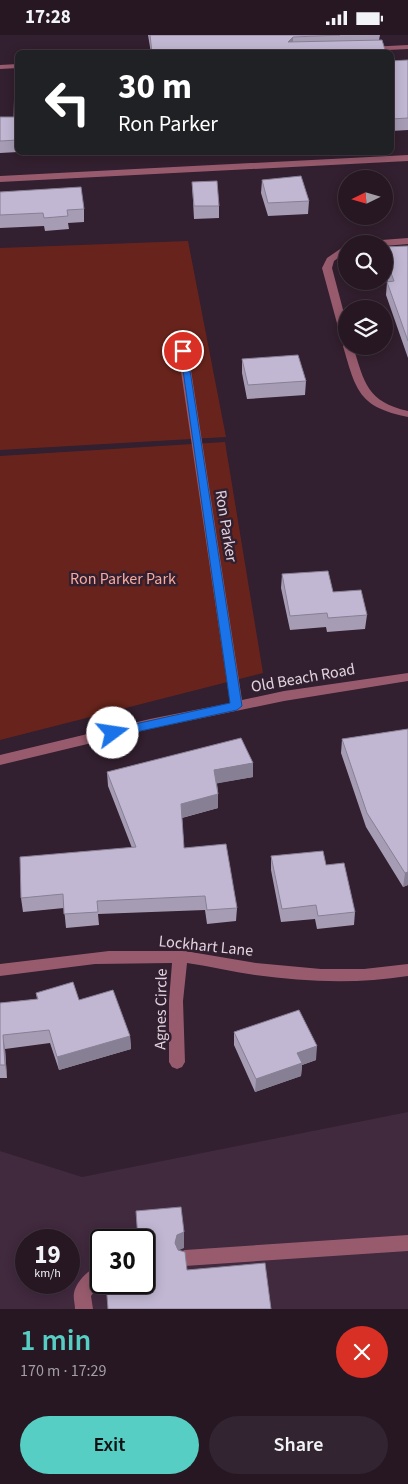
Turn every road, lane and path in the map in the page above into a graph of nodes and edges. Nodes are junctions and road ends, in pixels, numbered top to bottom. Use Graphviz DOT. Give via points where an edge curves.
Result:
graph roads {
  1 [pos="408,47"];
  2 [pos="360,49"];
  3 [pos="15,66"];
  4 [pos="0,67"];
  5 [pos="408,158"];
  6 [pos="0,179"];
  7 [pos="408,241"];
  8 [pos="393,242"];
  9 [pos="338,254"];
  10 [pos="338,309"];
  11 [pos="183,351"];
  12 [pos="351,355"];
  13 [pos="408,414"];
  14 [pos="408,677"];
  15 [pos="237,706"];
  16 [pos="0,760"];
  17 [pos="180,957"];
  18 [pos="0,970"];
  19 [pos="408,970"];
  20 [pos="177,1062"];
  21 [pos="408,1243"];
  22 [pos="185,1258"];
  23 [pos="90,1283"];
  24 [pos="84,1309"];
  1 -- 2 [label="street"];
  3 -- 4 [label="street"];
  5 -- 6 [label="street"];
  7 -- 8 [label="street"];
  9 -- 10 [label="street" via="330,260 327,268"];
  11 -- 15 [label="street, Ron Parker"];
  12 -- 13 [label="street" via="365,396 376,405"];
  14 -- 15 [label="street, Old Beach Road"];
  15 -- 16 [label="street, Old Beach Road"];
  17 -- 18 [label="street, Lockhart Lane" via="69,961 28,969"];
  17 -- 19 [label="street, Lockhart Lane" via="328,977 376,976"];
  17 -- 20 [label="street, Agnes Circle" via="176,1001"];
  21 -- 22 [label="street"];
  23 -- 24 [label="street" via="82,1294"];
}
